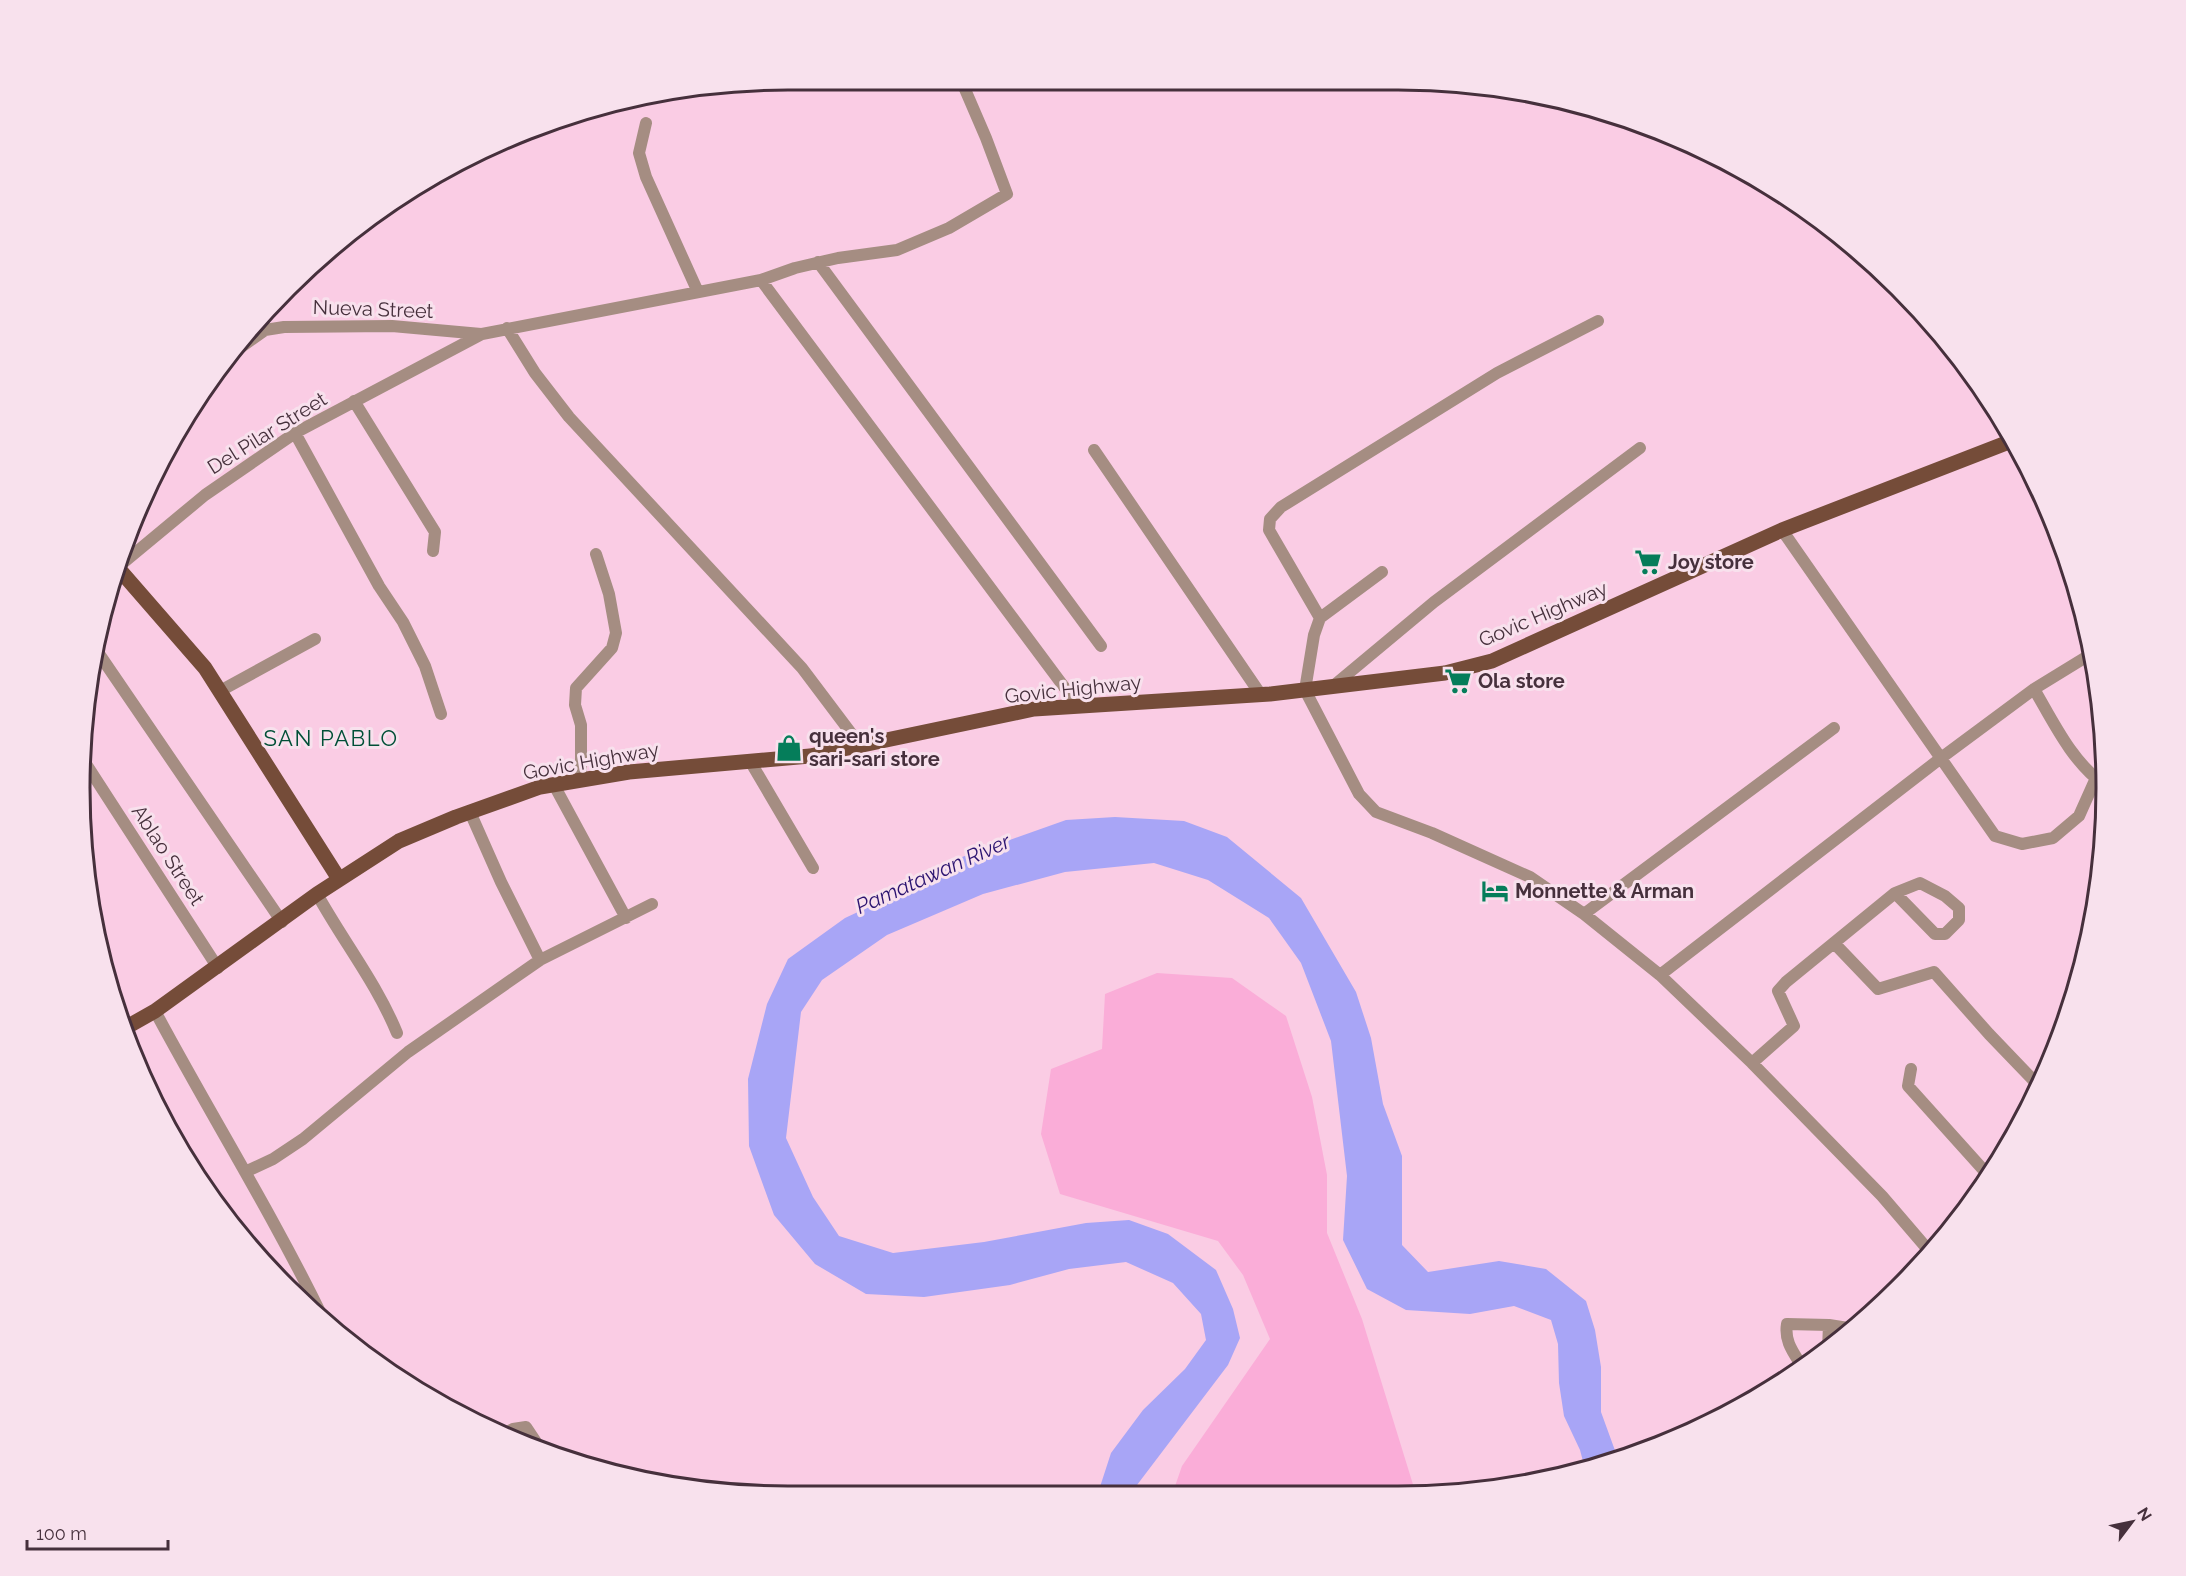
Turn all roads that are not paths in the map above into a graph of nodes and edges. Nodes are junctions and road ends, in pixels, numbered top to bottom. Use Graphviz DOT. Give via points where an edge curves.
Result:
graph roads {
  1 [pos="965,90"];
  2 [pos="646,123"];
  3 [pos="818,262"];
  4 [pos="761,280"];
  5 [pos="698,292"];
  6 [pos="1598,321"];
  7 [pos="507,328"];
  8 [pos="482,334"];
  9 [pos="256,336"];
  10 [pos="354,402"];
  11 [pos="295,433"];
  12 [pos="2005,444"];
  13 [pos="1640,448"];
  14 [pos="1094,450"];
  15 [pos="1782,530"];
  16 [pos="433,551"];
  17 [pos="596,554"];
  18 [pos="129,559"];
  19 [pos="1382,572"];
  20 [pos="124,575"];
  21 [pos="1320,618"];
  22 [pos="315,639"];
  23 [pos="1101,646"];
  24 [pos="102,658"];
  25 [pos="2085,662"];
  26 [pos="1332,687"];
  27 [pos="2034,689"];
  28 [pos="1305,690"];
  29 [pos="220,691"];
  30 [pos="1261,695"];
  31 [pos="1079,707"];
  32 [pos="441,714"];
  33 [pos="1834,728"];
  34 [pos="860,745"];
  35 [pos="1941,758"];
  36 [pos="750,761"];
  37 [pos="90,771"];
  38 [pos="2096,777"];
  39 [pos="581,781"];
  40 [pos="554,785"];
  41 [pos="2096,786"];
  42 [pos="470,812"];
  43 [pos="813,868"];
  44 [pos="339,879"];
  45 [pos="1895,893"];
  46 [pos="317,894"];
  47 [pos="652,904"];
  48 [pos="1584,914"];
  49 [pos="626,918"];
  50 [pos="282,922"];
  51 [pos="1834,943"];
  52 [pos="540,960"];
  53 [pos="218,968"];
  54 [pos="1660,975"];
  55 [pos="155,1011"];
  56 [pos="132,1024"];
  57 [pos="397,1033"];
  58 [pos="1752,1063"];
  59 [pos="1911,1069"];
  60 [pos="2032,1079"];
  61 [pos="1982,1169"];
  62 [pos="245,1172"];
  63 [pos="1925,1246"];
  64 [pos="315,1301"];
  65 [pos="1829,1325"];
  66 [pos="1841,1327"];
  67 [pos="1828,1337"];
  68 [pos="1798,1360"];
  69 [pos="513,1429"];
  70 [pos="533,1437"];
  1 -- 3 [label="street" via="1007,195 949,228 897,250"];
  2 -- 5 [label="street" via="639,153 646,177"];
  3 -- 4 [label="street"];
  3 -- 23 [label="street"];
  4 -- 5 [label="street"];
  4 -- 31 [label="street"];
  5 -- 7 [label="street"];
  6 -- 21 [label="street" via="1497,373 1281,507 1270,519 1269,530"];
  7 -- 8 [label="street"];
  7 -- 34 [label="street" via="569,417 802,668"];
  8 -- 9 [label="street, Nueva Street" via="392,326 284,327 265,330"];
  8 -- 10 [label="street, Del Pilar Street"];
  10 -- 11 [label="street, Del Pilar Street"];
  10 -- 16 [label="street" via="435,532"];
  11 -- 18 [label="street, Del Pilar Street" via="205,495"];
  11 -- 32 [label="street" via="403,622 425,666"];
  12 -- 15 [label="main road, Govic Highway"];
  13 -- 26 [label="street" via="1434,602"];
  14 -- 30 [label="street"];
  15 -- 26 [label="main road, Govic Highway" via="1492,660 1445,673"];
  15 -- 35 [label="street"];
  17 -- 39 [label="street" via="616,633 612,648 576,688"];
  19 -- 21 [label="street"];
  20 -- 29 [label="main road" via="205,668"];
  21 -- 28 [label="street"];
  22 -- 29 [label="street"];
  24 -- 50 [label="street"];
  25 -- 27 [label="street"];
  26 -- 28 [label="main road, Govic Highway"];
  27 -- 35 [label="street"];
  27 -- 38 [label="street" via="2067,746"];
  28 -- 30 [label="main road, Govic Highway"];
  28 -- 48 [label="street" via="1359,794 1376,812 1530,877"];
  29 -- 44 [label="main road"];
  30 -- 31 [label="main road, Govic Highway"];
  31 -- 34 [label="main road, Govic Highway" via="1034,710"];
  33 -- 48 [label="street"];
  34 -- 36 [label="main road, Govic Highway" via="810,756"];
  35 -- 41 [label="street" via="1995,836 2022,844 2053,838 2079,816"];
  35 -- 54 [label="street"];
  36 -- 39 [label="main road, Govic Highway" via="629,772"];
  36 -- 43 [label="street"];
  37 -- 53 [label="street, Ablao Street"];
  39 -- 40 [label="main road, Govic Highway"];
  40 -- 42 [label="main road, Govic Highway"];
  40 -- 49 [label="street"];
  42 -- 44 [label="main road, Govic Highway" via="399,841"];
  42 -- 52 [label="street"];
  44 -- 46 [label="main road, Govic Highway"];
  45 -- 45 [label="street" via="1935,934 1946,934 1959,920 1959,908 1920,883"];
  45 -- 51 [label="street"];
  46 -- 50 [label="main road, Govic Highway"];
  46 -- 57 [label="street"];
  47 -- 49 [label="street"];
  48 -- 54 [label="street"];
  49 -- 52 [label="street"];
  50 -- 53 [label="main road, Govic Highway"];
  51 -- 58 [label="street" via="1778,991 1794,1026"];
  51 -- 60 [label="street" via="1878,989 1934,972"];
  52 -- 62 [label="street" via="408,1052 303,1139"];
  53 -- 55 [label="main road, Govic Highway"];
  54 -- 58 [label="street"];
  55 -- 56 [label="main road, Govic Highway"];
  55 -- 62 [label="street"];
  58 -- 63 [label="street" via="1882,1196"];
  59 -- 61 [label="street" via="1908,1086"];
  62 -- 64 [label="street"];
  65 -- 66 [label="street"];
  65 -- 67 [label="street"];
  65 -- 68 [label="street" via="1787,1324 1790,1348"];
  69 -- 70 [label="street" via="526,1427"];
}
